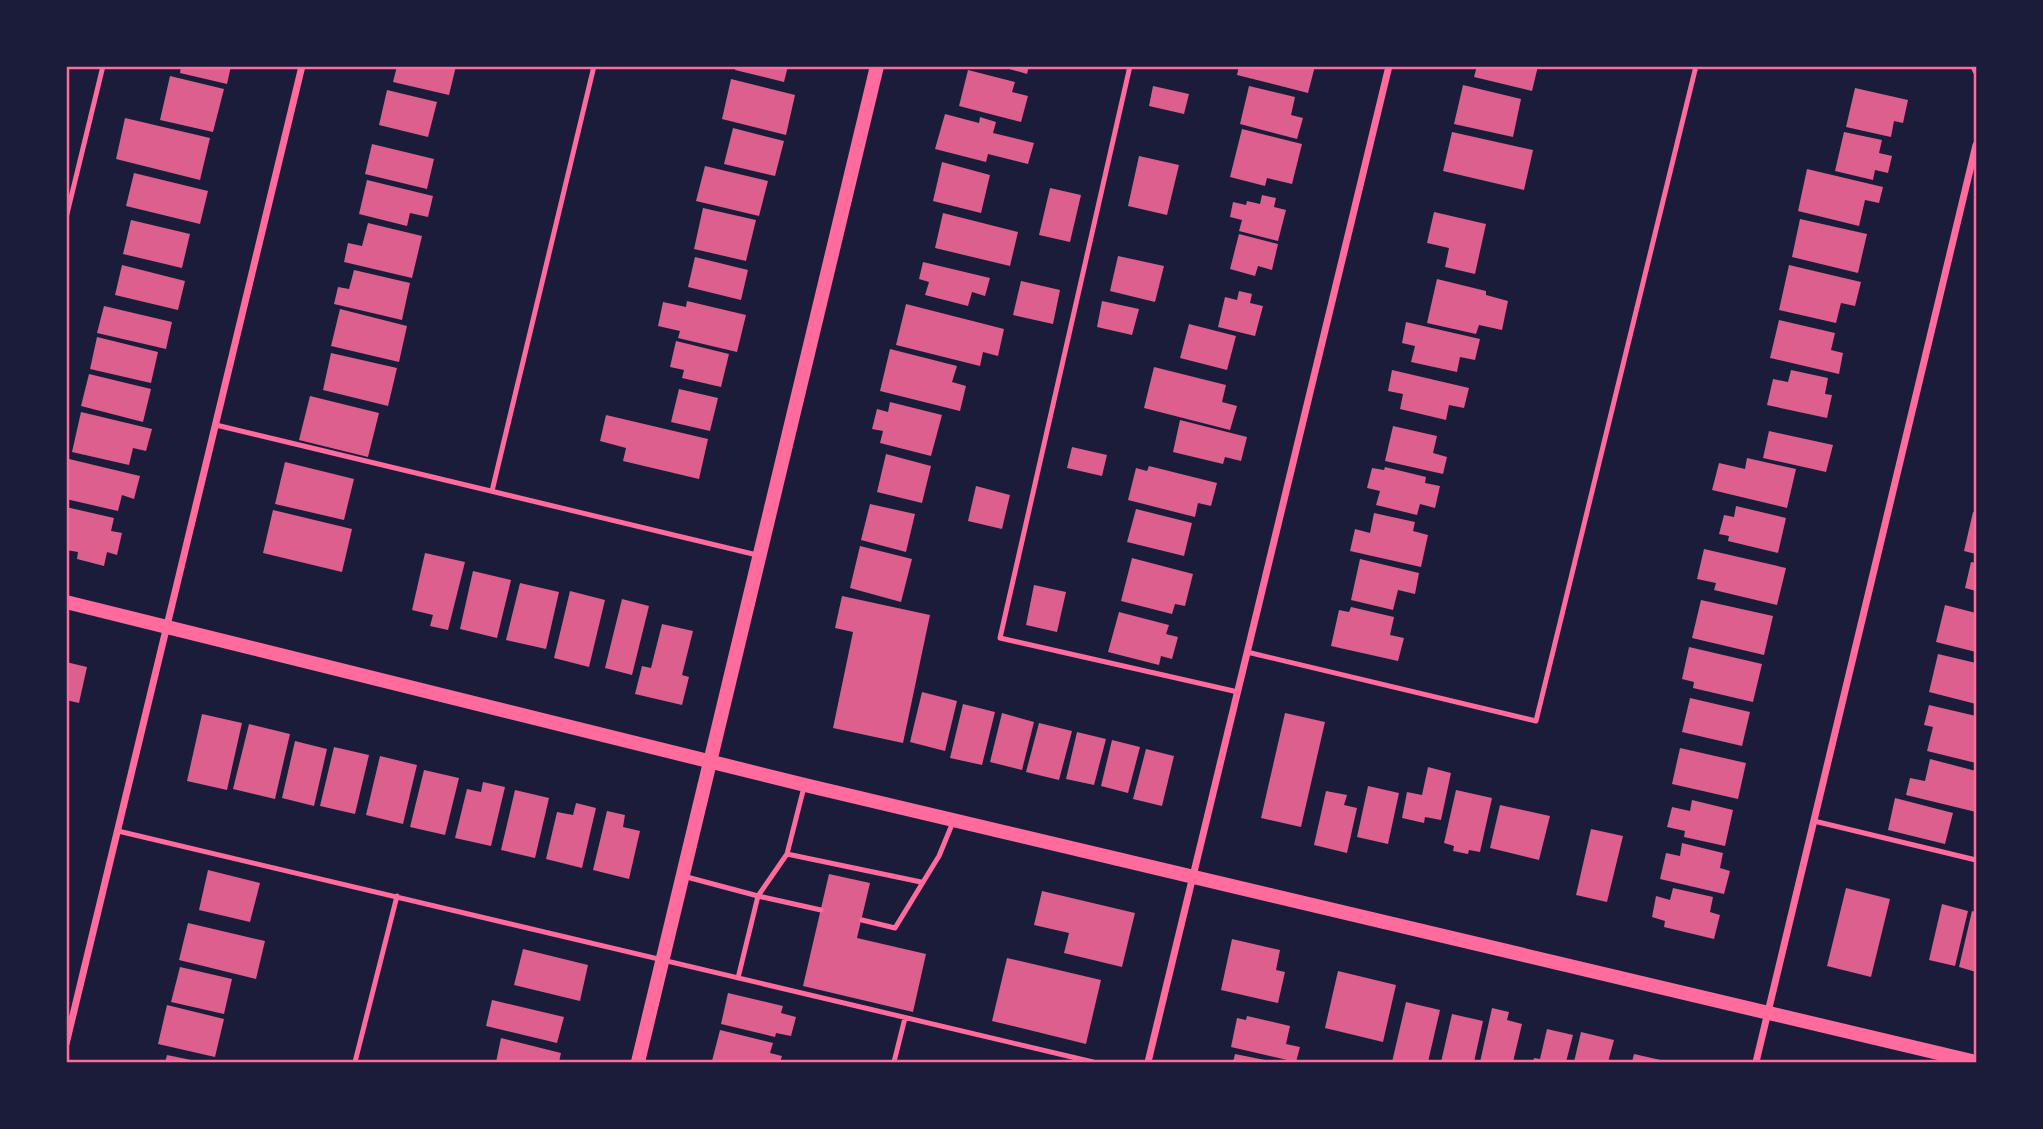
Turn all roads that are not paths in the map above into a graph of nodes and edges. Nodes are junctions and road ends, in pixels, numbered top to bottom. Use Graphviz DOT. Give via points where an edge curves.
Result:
graph roads {
  1 [pos="103,66"];
  2 [pos="302,66"];
  3 [pos="594,66"];
  4 [pos="877,66"];
  5 [pos="1130,66"];
  6 [pos="1389,66"];
  7 [pos="1696,66"];
  8 [pos="1974,66"];
  9 [pos="1976,71"];
  10 [pos="1976,145"];
  11 [pos="66,218"];
  12 [pos="216,425"];
  13 [pos="492,492"];
  14 [pos="760,556"];
  15 [pos="66,602"];
  16 [pos="167,625"];
  17 [pos="1247,652"];
  18 [pos="1238,692"];
  19 [pos="711,761"];
  20 [pos="805,785"];
  21 [pos="954,819"];
  22 [pos="1814,821"];
  23 [pos="118,831"];
  24 [pos="788,854"];
  25 [pos="1976,860"];
  26 [pos="683,876"];
  27 [pos="1193,876"];
  28 [pos="921,882"];
  29 [pos="397,896"];
  30 [pos="758,896"];
  31 [pos="821,910"];
  32 [pos="862,920"];
  33 [pos="663,960"];
  34 [pos="738,978"];
  35 [pos="1768,1011"];
  36 [pos="905,1018"];
  37 [pos="66,1044"];
  38 [pos="355,1062"];
  39 [pos="638,1062"];
  40 [pos="894,1062"];
  41 [pos="1093,1062"];
  42 [pos="1148,1062"];
  43 [pos="1756,1062"];
  44 [pos="1976,1062"];
  1 -- 11 [label="lane"];
  2 -- 12 [label="street"];
  3 -- 13 [label="lane"];
  4 -- 14 [label="main road"];
  5 -- 18 [label="lane" via="1000,638"];
  6 -- 17 [label="street"];
  7 -- 17 [label="lane" via="1536,721"];
  8 -- 9 [label="street"];
  10 -- 22 [label="street"];
  12 -- 13 [label="lane"];
  12 -- 16 [label="street"];
  13 -- 14 [label="lane"];
  14 -- 19 [label="main road"];
  15 -- 16 [label="main road"];
  16 -- 19 [label="main road"];
  16 -- 23 [label="street"];
  17 -- 18 [label="street"];
  18 -- 27 [label="street"];
  19 -- 20 [label="main road"];
  19 -- 26 [label="main road"];
  20 -- 21 [label="main road"];
  20 -- 24 [label="lane"];
  21 -- 27 [label="main road"];
  21 -- 28 [label="lane" via="939,856"];
  22 -- 25 [label="lane"];
  22 -- 35 [label="street"];
  23 -- 29 [label="lane"];
  23 -- 37 [label="street"];
  24 -- 28 [label="lane"];
  24 -- 30 [label="lane"];
  26 -- 30 [label="lane"];
  26 -- 33 [label="main road"];
  27 -- 35 [label="main road"];
  27 -- 42 [label="street"];
  28 -- 32 [label="lane" via="895,928"];
  29 -- 33 [label="lane"];
  29 -- 38 [label="lane"];
  30 -- 31 [label="lane"];
  30 -- 34 [label="lane"];
  33 -- 34 [label="lane"];
  33 -- 39 [label="main road"];
  34 -- 36 [label="lane"];
  35 -- 43 [label="street"];
  35 -- 44 [label="main road"];
  36 -- 40 [label="lane"];
  36 -- 41 [label="lane"];
}
